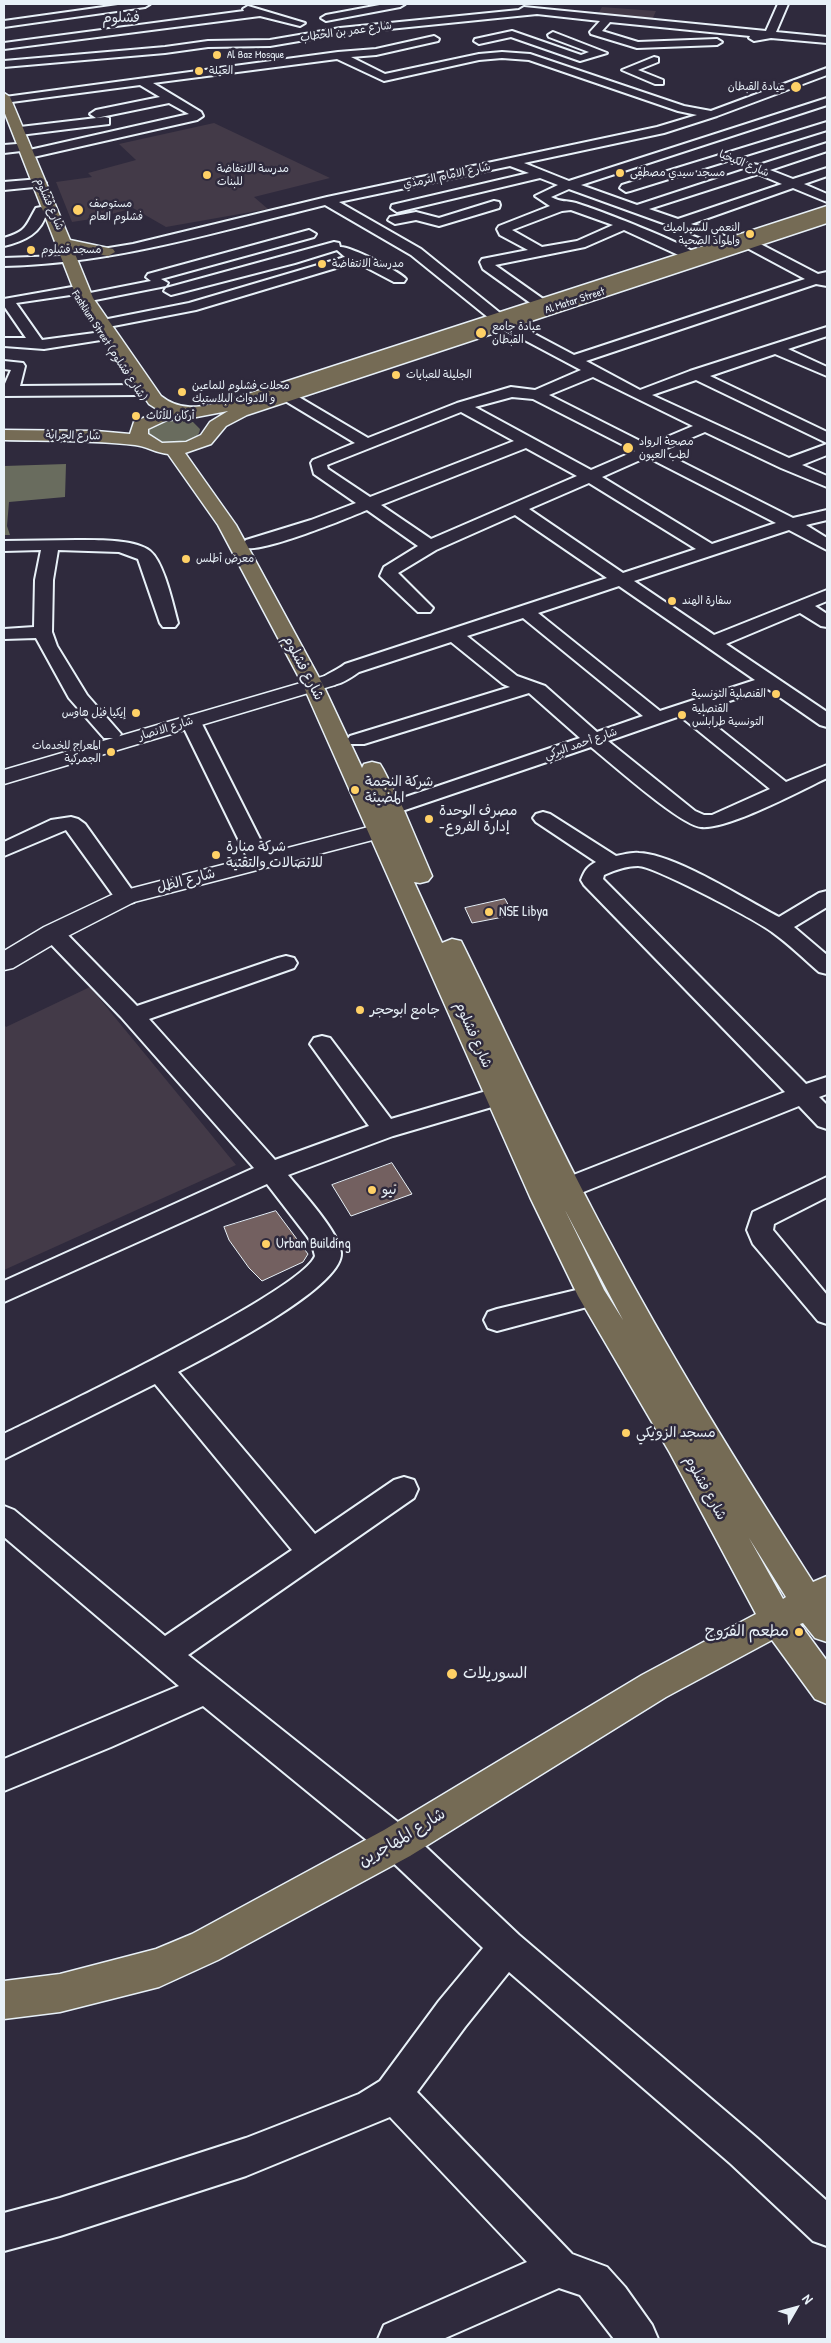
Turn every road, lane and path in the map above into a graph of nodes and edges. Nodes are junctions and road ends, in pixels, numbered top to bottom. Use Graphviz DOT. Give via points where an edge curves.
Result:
graph roads {
  1 [pos="145,4"];
  2 [pos="400,4"];
  3 [pos="593,4"];
  4 [pos="784,4"];
  5 [pos="48,5"];
  6 [pos="117,5"];
  7 [pos="482,6"];
  8 [pos="13,10"];
  9 [pos="540,11"];
  10 [pos="263,12"];
  11 [pos="62,16"];
  12 [pos="149,16"];
  13 [pos="583,17"];
  14 [pos="311,18"];
  15 [pos="286,19"];
  16 [pos="607,19"];
  17 [pos="23,22"];
  18 [pos="4,24"];
  19 [pos="409,24"];
  20 [pos="176,26"];
  21 [pos="378,27"];
  22 [pos="265,29"];
  23 [pos="340,31"];
  24 [pos="553,35"];
  25 [pos="769,35"];
  26 [pos="468,36"];
  27 [pos="78,38"];
  28 [pos="308,38"];
  29 [pos="827,40"];
  30 [pos="482,42"];
  31 [pos="39,43"];
  32 [pos="270,43"];
  33 [pos="25,44"];
  34 [pos="208,44"];
  35 [pos="234,44"];
  36 [pos="407,44"];
  37 [pos="542,44"];
  38 [pos="4,46"];
  39 [pos="165,50"];
  40 [pos="376,52"];
  41 [pos="128,53"];
  42 [pos="510,55"];
  43 [pos="339,56"];
  44 [pos="530,57"];
  45 [pos="654,60"];
  46 [pos="37,61"];
  47 [pos="290,62"];
  48 [pos="4,64"];
  49 [pos="144,66"];
  50 [pos="827,71"];
  51 [pos="197,75"];
  52 [pos="92,78"];
  53 [pos="144,83"];
  54 [pos="102,88"];
  55 [pos="72,92"];
  56 [pos="640,93"];
  57 [pos="5,99"];
  58 [pos="170,99"];
  59 [pos="827,100"];
  60 [pos="713,101"];
  61 [pos="735,106"];
  62 [pos="682,108"];
  63 [pos="713,114"];
  64 [pos="12,116"];
  65 [pos="100,117"];
  66 [pos="775,118"];
  67 [pos="693,121"];
  68 [pos="827,126"];
  69 [pos="660,130"];
  70 [pos="20,131"];
  71 [pos="810,132"];
  72 [pos="120,134"];
  73 [pos="827,138"];
  74 [pos="695,144"];
  75 [pos="827,147"];
  76 [pos="17,150"];
  77 [pos="726,156"];
  78 [pos="512,162"];
  79 [pos="758,169"];
  80 [pos="827,172"];
  81 [pos="541,174"];
  82 [pos="446,176"];
  83 [pos="35,184"];
  84 [pos="792,184"];
  85 [pos="568,185"];
  86 [pos="4,186"];
  87 [pos="626,188"];
  88 [pos="468,191"];
  89 [pos="827,198"];
  90 [pos="327,201"];
  91 [pos="560,207"];
  92 [pos="397,208"];
  93 [pos="502,209"];
  94 [pos="637,209"];
  95 [pos="827,210"];
  96 [pos="41,211"];
  97 [pos="268,216"];
  98 [pos="827,218"];
  99 [pos="527,221"];
  100 [pos="678,224"];
  101 [pos="624,225"];
  102 [pos="369,226"];
  103 [pos="210,230"];
  104 [pos="309,234"];
  105 [pos="740,242"];
  106 [pos="4,243"];
  107 [pos="65,243"];
  108 [pos="334,246"];
  109 [pos="257,248"];
  110 [pos="539,251"];
  111 [pos="108,252"];
  112 [pos="690,255"];
  113 [pos="358,257"];
  114 [pos="290,260"];
  115 [pos="4,262"];
  116 [pos="64,263"];
  117 [pos="318,270"];
  118 [pos="399,279"];
  119 [pos="824,280"];
  120 [pos="166,287"];
  121 [pos="79,295"];
  122 [pos="542,304"];
  123 [pos="191,307"];
  124 [pos="175,310"];
  125 [pos="501,321"];
  126 [pos="186,322"];
  127 [pos="102,330"];
  128 [pos="827,331"];
  129 [pos="4,342"];
  130 [pos="37,343"];
  131 [pos="774,348"];
  132 [pos="573,360"];
  133 [pos="4,365"];
  134 [pos="593,371"];
  135 [pos="827,372"];
  136 [pos="695,374"];
  137 [pos="141,387"];
  138 [pos="7,391"];
  139 [pos="639,394"];
  140 [pos="537,395"];
  141 [pos="287,396"];
  142 [pos="467,408"];
  143 [pos="182,413"];
  144 [pos="4,426"];
  145 [pos="705,426"];
  146 [pos="142,429"];
  147 [pos="4,435"];
  148 [pos="206,437"];
  149 [pos="827,438"];
  150 [pos="526,442"];
  151 [pos="366,443"];
  152 [pos="173,448"];
  153 [pos="827,449"];
  154 [pos="649,452"];
  155 [pos="787,465"];
  156 [pos="590,476"];
  157 [pos="827,482"];
  158 [pos="368,505"];
  159 [pos="516,508"];
  160 [pos="827,515"];
  161 [pos="791,524"];
  162 [pos="252,544"];
  163 [pos="827,545"];
  164 [pos="4,546"];
  165 [pos="50,546"];
  166 [pos="430,546"];
  167 [pos="711,551"];
  168 [pos="620,579"];
  169 [pos="827,595"];
  170 [pos="801,605"];
  171 [pos="424,608"];
  172 [pos="525,611"];
  173 [pos="827,622"];
  174 [pos="170,623"];
  175 [pos="43,632"];
  176 [pos="4,634"];
  177 [pos="455,636"];
  178 [pos="712,643"];
  179 [pos="318,679"];
  180 [pos="770,682"];
  181 [pos="532,686"];
  182 [pos="683,709"];
  183 [pos="657,718"];
  184 [pos="191,722"];
  185 [pos="827,722"];
  186 [pos="111,734"];
  187 [pos="357,740"];
  188 [pos="594,740"];
  189 [pos="4,765"];
  190 [pos="827,771"];
  191 [pos="4,777"];
  192 [pos="785,791"];
  193 [pos="392,808"];
  194 [pos="543,818"];
  195 [pos="380,831"];
  196 [pos="4,850"];
  197 [pos="260,861"];
  198 [pos="612,863"];
  199 [pos="126,897"];
  200 [pos="827,898"];
  201 [pos="779,926"];
  202 [pos="53,933"];
  203 [pos="4,962"];
  204 [pos="286,963"];
  205 [pos="827,967"];
  206 [pos="134,1016"];
  207 [pos="322,1044"];
  208 [pos="827,1085"];
  209 [pos="500,1096"];
  210 [pos="804,1096"];
  211 [pos="827,1120"];
  212 [pos="386,1130"];
  213 [pos="271,1171"];
  214 [pos="827,1186"];
  215 [pos="567,1188"];
  216 [pos="4,1292"];
  217 [pos="593,1296"];
  218 [pos="827,1313"];
  219 [pos="497,1320"];
  220 [pos="159,1369"];
  221 [pos="694,1442"];
  222 [pos="4,1447"];
  223 [pos="404,1489"];
  224 [pos="4,1519"];
  225 [pos="312,1551"];
  226 [pos="821,1607"];
  227 [pos="777,1620"];
  228 [pos="164,1654"];
  229 [pos="206,1688"];
  230 [pos="827,1688"];
  231 [pos="4,1775"];
  232 [pos="398,1843"];
  233 [pos="507,1947"];
  234 [pos="4,2000"];
  235 [pos="393,2094"];
  236 [pos="827,2227"];
  237 [pos="4,2232"];
  238 [pos="558,2268"];
  239 [pos="398,2339"];
  240 [pos="638,2339"];
  1 -- 6 [label="street"];
  2 -- 14 [label="street"];
  3 -- 13 [label="street"];
  4 -- 25 [label="street"];
  5 -- 11 [label="street"];
  6 -- 11 [label="street"];
  6 -- 12 [label="street"];
  7 -- 9 [label="street"];
  8 -- 17 [label="street"];
  9 -- 13 [label="street"];
  9 -- 19 [label="street, شارع عمر بن الخطاب"];
  10 -- 12 [label="street" via="230,5"];
  10 -- 15 [label="street"];
  10 -- 20 [label="street"];
  11 -- 17 [label="street"];
  11 -- 27 [label="street"];
  12 -- 20 [label="street"];
  13 -- 16 [label="street"];
  13 -- 24 [label="street"];
  14 -- 15 [label="street"];
  14 -- 22 [label="street"];
  15 -- 22 [label="street"];
  16 -- 25 [label="street"];
  16 -- 25 [label="street" via="595,32 637,45 731,42"];
  17 -- 18 [label="street"];
  17 -- 31 [label="street"];
  19 -- 21 [label="street, شارع عمر بن الخطاب"];
  19 -- 36 [label="street" via="434,39"];
  20 -- 27 [label="street"];
  20 -- 34 [label="street"];
  21 -- 23 [label="street, شارع عمر بن الخطاب"];
  21 -- 36 [label="street"];
  22 -- 35 [label="street" via="238,38"];
  23 -- 28 [label="street, شارع عمر بن الخطاب"];
  23 -- 40 [label="street"];
  24 -- 37 [label="street"];
  24 -- 37 [label="street" via="601,53 579,58"];
  25 -- 29 [label="street"];
  26 -- 30 [label="street"];
  27 -- 31 [label="street"];
  28 -- 32 [label="street, شارع عمر بن الخطاب"];
  28 -- 43 [label="street"];
  30 -- 37 [label="street" via="510,33"];
  30 -- 40 [label="street" via="404,64"];
  30 -- 42 [label="street"];
  31 -- 33 [label="street"];
  32 -- 35 [label="street, شارع عمر بن الخطاب"];
  32 -- 47 [label="street"];
  33 -- 38 [label="street"];
  33 -- 46 [label="street"];
  34 -- 35 [label="street, شارع عمر بن الخطاب"];
  34 -- 39 [label="street, شارع عمر بن الخطاب"];
  36 -- 40 [label="street"];
  37 -- 44 [label="street"];
  39 -- 41 [label="street, شارع عمر بن الخطاب"];
  39 -- 51 [label="street"];
  40 -- 43 [label="street"];
  41 -- 46 [label="street, شارع عمر بن الخطاب" via="77,62"];
  41 -- 49 [label="street"];
  42 -- 43 [label="street" via="472,58 389,78 377,76"];
  42 -- 44 [label="street"];
  43 -- 47 [label="street"];
  44 -- 56 [label="street"];
  45 -- 56 [label="street" via="628,70 666,85"];
  46 -- 48 [label="street, شارع عمر بن الخطاب"];
  47 -- 51 [label="street"];
  50 -- 61 [label="street, شارع الامام الترمذي"];
  51 -- 53 [label="street"];
  52 -- 54 [label="street"];
  53 -- 54 [label="street"];
  53 -- 58 [label="street"];
  54 -- 55 [label="street"];
  55 -- 57 [label="street"];
  55 -- 65 [label="street"];
  56 -- 62 [label="street"];
  57 -- 64 [label="main road, شارع فشلوم"];
  58 -- 65 [label="street"];
  58 -- 72 [label="street" via="197,116"];
  59 -- 66 [label="street"];
  60 -- 61 [label="street"];
  61 -- 63 [label="street, شارع الامام الترمذي"];
  61 -- 66 [label="street"];
  62 -- 63 [label="street"];
  62 -- 67 [label="street"];
  63 -- 67 [label="street, شارع الامام الترمذي"];
  64 -- 70 [label="main road, شارع فشلوم"];
  64 -- 76 [label="main road, شارع فشلوم"];
  65 -- 70 [label="street"];
  65 -- 72 [label="street"];
  66 -- 71 [label="street"];
  66 -- 74 [label="street"];
  67 -- 69 [label="street, شارع الامام الترمذي"];
  68 -- 71 [label="street"];
  69 -- 74 [label="street, شارع الكيخيا"];
  69 -- 78 [label="street, شارع الامام الترمذي"];
  70 -- 76 [label="main road, شارع فشلوم"];
  71 -- 73 [label="street"];
  71 -- 77 [label="street"];
  72 -- 76 [label="street"];
  74 -- 77 [label="street, شارع الكيخيا"];
  74 -- 85 [label="street"];
  75 -- 79 [label="street"];
  76 -- 83 [label="main road, شارع فشلوم"];
  77 -- 79 [label="street, شارع الكيخيا"];
  77 -- 87 [label="street"];
  78 -- 81 [label="street"];
  78 -- 82 [label="street, شارع الامام الترمذي"];
  79 -- 84 [label="street, شارع الكيخيا"];
  79 -- 94 [label="street"];
  80 -- 84 [label="street"];
  81 -- 85 [label="street"];
  81 -- 88 [label="street"];
  82 -- 88 [label="street"];
  82 -- 90 [label="street, شارع الامام الترمذي"];
  83 -- 86 [label="street"];
  83 -- 96 [label="main road, شارع فشلوم"];
  83 -- 107 [label="main road, شارع فشلوم"];
  84 -- 89 [label="street, شارع الكيخيا"];
  84 -- 100 [label="street"];
  85 -- 91 [label="street" via="541,196"];
  85 -- 94 [label="street"];
  88 -- 92 [label="street"];
  88 -- 93 [label="street"];
  90 -- 97 [label="street, شارع الامام الترمذي"];
  90 -- 102 [label="street"];
  91 -- 99 [label="street"];
  91 -- 101 [label="street" via="576,206"];
  93 -- 99 [label="street"];
  93 -- 102 [label="street" via="440,222 414,216"];
  94 -- 100 [label="street"];
  95 -- 105 [label="main road"];
  96 -- 106 [label="street" via="40,218 28,233"];
  96 -- 116 [label="main road, شارع فشلوم"];
  97 -- 103 [label="street, شارع الامام الترمذي"];
  97 -- 104 [label="street"];
  98 -- 105 [label="main road, Al Matar Street"];
  99 -- 110 [label="street" via="504,230"];
  100 -- 105 [label="street"];
  101 -- 110 [label="street" via="591,241"];
  101 -- 112 [label="street"];
  102 -- 125 [label="street" via="416,252"];
  103 -- 109 [label="street"];
  103 -- 111 [label="street, شارع الامام الترمذي"];
  104 -- 108 [label="street"];
  104 -- 109 [label="street"];
  105 -- 112 [label="main road"];
  105 -- 119 [label="street"];
  105 -- 125 [label="main road, Al Matar Street"];
  107 -- 111 [label="main road"];
  107 -- 116 [label="main road, شارع فشلوم"];
  108 -- 113 [label="street"];
  108 -- 114 [label="street"];
  109 -- 114 [label="street"];
  109 -- 120 [label="street" via="153,277"];
  110 -- 122 [label="street" via="486,263"];
  111 -- 116 [label="street, شارع الامام الترمذي"];
  112 -- 122 [label="main road"];
  113 -- 117 [label="street"];
  113 -- 118 [label="street"];
  114 -- 117 [label="street"];
  114 -- 120 [label="street"];
  115 -- 116 [label="street, شارع الامام الترمذي"];
  116 -- 121 [label="main road, Fashlium Street (شارع فشلوم)"];
  117 -- 123 [label="street"];
  119 -- 132 [label="street"];
  120 -- 121 [label="street"];
  120 -- 123 [label="street"];
  121 -- 127 [label="main road, Fashlium Street (شارع فشلوم)"];
  121 -- 130 [label="street" via="8,301"];
  122 -- 125 [label="main road"];
  123 -- 124 [label="street"];
  124 -- 126 [label="street"];
  124 -- 127 [label="street"];
  125 -- 132 [label="street"];
  125 -- 141 [label="main road, Al Matar Street"];
  125 -- 143 [label="main road" via="227,406"];
  127 -- 130 [label="street" via="44,345"];
  127 -- 137 [label="main road, Fashlium Street (شارع فشلوم)"];
  128 -- 131 [label="street"];
  129 -- 130 [label="street"];
  131 -- 135 [label="street"];
  131 -- 136 [label="street"];
  132 -- 134 [label="street"];
  133 -- 138 [label="street" via="18,366 19,369"];
  134 -- 139 [label="street"];
  134 -- 140 [label="street"];
  136 -- 139 [label="street"];
  136 -- 149 [label="street"];
  137 -- 138 [label="street"];
  137 -- 143 [label="main road" via="163,406"];
  137 -- 146 [label="main road, Fashlium Street (شارع فشلوم)" via="149,411"];
  139 -- 145 [label="street"];
  140 -- 142 [label="street" via="511,392"];
  140 -- 154 [label="street"];
  141 -- 148 [label="main road, Al Matar Street" via="241,411 220,422"];
  141 -- 151 [label="street"];
  142 -- 150 [label="street"];
  142 -- 151 [label="street" via="445,412"];
  143 -- 146 [label="main road" via="163,415"];
  143 -- 148 [label="main road" via="208,420"];
  144 -- 146 [label="main road, شارع الجرابة"];
  145 -- 154 [label="street"];
  145 -- 155 [label="street"];
  146 -- 147 [label="main road, شارع الجرابة" via="96,436"];
  146 -- 152 [label="main road" via="160,447"];
  148 -- 152 [label="main road"];
  148 -- 162 [label="main road, شارع فشلوم" via="217,484"];
  150 -- 156 [label="street"];
  150 -- 158 [label="street"];
  151 -- 158 [label="street" via="324,460 318,466 320,471"];
  152 -- 179 [label="main road, شارع فشلوم" via="227,525"];
  153 -- 155 [label="street"];
  154 -- 156 [label="street"];
  154 -- 161 [label="street"];
  155 -- 157 [label="street"];
  156 -- 159 [label="street"];
  156 -- 167 [label="street"];
  158 -- 162 [label="street"];
  158 -- 166 [label="street"];
  159 -- 166 [label="street"];
  159 -- 168 [label="street"];
  160 -- 161 [label="street"];
  161 -- 163 [label="street"];
  161 -- 167 [label="street"];
  162 -- 179 [label="main road, شارع فشلوم"];
  164 -- 165 [label="street"];
  165 -- 174 [label="street" via="117,546 138,551 148,561"];
  165 -- 175 [label="street" via="44,580"];
  166 -- 171 [label="street" via="390,571 389,576"];
  167 -- 168 [label="street"];
  168 -- 172 [label="street"];
  168 -- 178 [label="street"];
  169 -- 170 [label="street"];
  170 -- 173 [label="street"];
  170 -- 178 [label="street"];
  172 -- 177 [label="street"];
  172 -- 183 [label="street"];
  175 -- 176 [label="street"];
  175 -- 186 [label="street" via="79,698"];
  177 -- 179 [label="street" via="352,668 342,676"];
  177 -- 181 [label="street" via="510,680"];
  178 -- 180 [label="street"];
  179 -- 184 [label="main road, شارع الانصار"];
  179 -- 186 [label="main road, شارع الانصار"];
  179 -- 187 [label="main road, شارع فشلوم"];
  179 -- 195 [label="main road, شارع فشلوم"];
  180 -- 182 [label="street, شارع أحمد البركي"];
  180 -- 185 [label="street"];
  181 -- 187 [label="street"];
  181 -- 188 [label="street"];
  182 -- 183 [label="street, شارع أحمد البركي"];
  182 -- 192 [label="street"];
  183 -- 188 [label="street, شارع أحمد البركي"];
  184 -- 191 [label="main road, شارع الانصار"];
  184 -- 197 [label="street"];
  186 -- 189 [label="main road, شارع الانصار"];
  187 -- 193 [label="main road, شارع فشلوم"];
  188 -- 192 [label="street" via="688,815 700,821 715,821"];
  188 -- 193 [label="street, شارع أحمد البركي"];
  190 -- 192 [label="street"];
  193 -- 215 [label="main road, شارع فشلوم" via="430,901"];
  194 -- 198 [label="street"];
  195 -- 197 [label="main road, شارع الظل"];
  195 -- 209 [label="main road, شارع فشلوم"];
  196 -- 199 [label="street" via="58,824 71,823"];
  197 -- 199 [label="main road, شارع الظل"];
  198 -- 201 [label="street" via="637,859 651,861"];
  198 -- 210 [label="street" via="596,870 592,880"];
  199 -- 202 [label="main road, شارع الظل"];
  200 -- 201 [label="street"];
  201 -- 205 [label="street"];
  202 -- 203 [label="main road, شارع الظل"];
  202 -- 206 [label="street"];
  204 -- 206 [label="street"];
  206 -- 213 [label="street"];
  207 -- 212 [label="street"];
  208 -- 210 [label="street"];
  209 -- 212 [label="street"];
  209 -- 217 [label="main road, شارع فشلوم" via="544,1198"];
  210 -- 211 [label="street"];
  210 -- 215 [label="street"];
  212 -- 213 [label="street"];
  213 -- 216 [label="street"];
  213 -- 220 [label="street" via="321,1237 328,1252 324,1268 248,1319"];
  214 -- 218 [label="street" via="762,1219 760,1230 762,1237"];
  215 -- 221 [label="main road, شارع فشلوم"];
  217 -- 219 [label="street"];
  217 -- 221 [label="main road, شارع فشلوم"];
  220 -- 222 [label="street"];
  220 -- 225 [label="street"];
  221 -- 226 [label="main road, شارع فشلوم"];
  221 -- 227 [label="main road, شارع فشلوم"];
  223 -- 225 [label="street"];
  224 -- 228 [label="street"];
  225 -- 228 [label="street"];
  226 -- 227 [label="main road, شارع المهاجرين"];
  227 -- 230 [label="main road, شارع فشلوم"];
  227 -- 232 [label="main road, شارع المهاجرين" via="638,1696"];
  228 -- 229 [label="street"];
  229 -- 231 [label="street"];
  229 -- 232 [label="street"];
  232 -- 233 [label="street"];
  232 -- 234 [label="main road, شارع المهاجرين" via="205,1947 159,1968 60,1993"];
  233 -- 235 [label="street"];
  233 -- 236 [label="street" via="744,2151"];
  235 -- 237 [label="street" via="371,2108 246,2157"];
  235 -- 238 [label="street"];
  238 -- 239 [label="street"];
  238 -- 240 [label="street" via="593,2281"];
}
